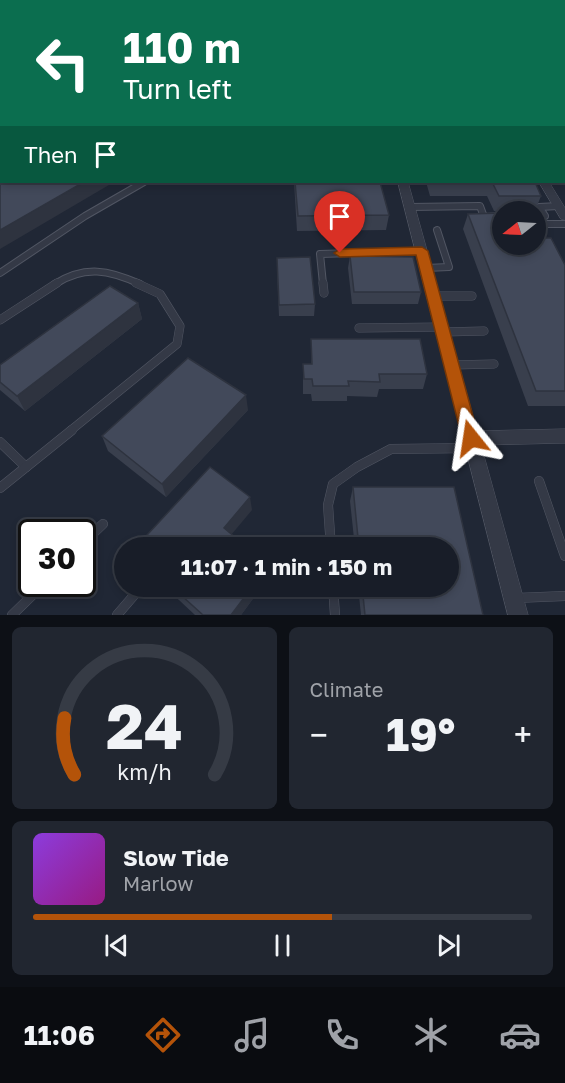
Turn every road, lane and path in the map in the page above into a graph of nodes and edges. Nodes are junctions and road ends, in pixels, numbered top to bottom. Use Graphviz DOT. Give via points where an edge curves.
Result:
graph roads {
  1 [pos="142,183"];
  2 [pos="403,183"];
  3 [pos="545,183"];
  4 [pos="559,206"];
  5 [pos="410,207"];
  6 [pos="546,207"];
  7 [pos="492,217"];
  8 [pos="565,217"];
  9 [pos="479,224"];
  10 [pos="492,224"];
  11 [pos="546,224"];
  12 [pos="565,224"];
  13 [pos="437,230"];
  14 [pos="422,251"];
  15 [pos="426,268"];
  16 [pos="0,273"];
  17 [pos="324,293"];
  18 [pos="433,296"];
  19 [pos="472,296"];
  20 [pos="0,320"];
  21 [pos="359,328"];
  22 [pos="442,329"];
  23 [pos="484,331"];
  24 [pos="494,364"];
  25 [pos="452,365"];
  26 [pos="565,436"];
  27 [pos="0,442"];
  28 [pos="472,443"];
  29 [pos="26,467"];
  30 [pos="539,480"];
  31 [pos="0,488"];
  32 [pos="103,524"];
  33 [pos="96,531"];
  34 [pos="330,537"];
  35 [pos="565,556"];
  36 [pos="565,596"];
  37 [pos="31,597"];
  38 [pos="133,597"];
  39 [pos="334,597"];
  40 [pos="514,598"];
  41 [pos="12,615"];
  42 [pos="117,615"];
  43 [pos="335,615"];
  44 [pos="518,615"];
  1 -- 16 [label="lane"];
  2 -- 5 [label="street"];
  3 -- 4 [label="street"];
  4 -- 6 [label="lane"];
  4 -- 8 [label="street"];
  5 -- 7 [label="lane" via="480,206 484,217"];
  5 -- 14 [label="street"];
  9 -- 10 [label="lane"];
  11 -- 12 [label="lane"];
  13 -- 15 [label="lane" via="448,267"];
  14 -- 15 [label="street"];
  14 -- 17 [label="lane" via="320,254"];
  15 -- 18 [label="street"];
  18 -- 19 [label="lane"];
  18 -- 22 [label="street"];
  20 -- 29 [label="lane" via="62,280 81,273 113,272 160,294 180,326 177,344"];
  21 -- 22 [label="lane"];
  22 -- 23 [label="lane"];
  22 -- 25 [label="street"];
  24 -- 25 [label="lane"];
  25 -- 28 [label="street"];
  26 -- 28 [label="street"];
  27 -- 29 [label="lane"];
  28 -- 34 [label="lane" via="391,449 357,467 333,484 328,506"];
  28 -- 40 [label="street"];
  29 -- 31 [label="lane"];
  30 -- 35 [label="lane"];
  32 -- 33 [label="lane"];
  36 -- 40 [label="lane"];
  37 -- 41 [label="lane"];
  38 -- 42 [label="lane"];
  39 -- 43 [label="lane"];
  40 -- 44 [label="street"];
}
